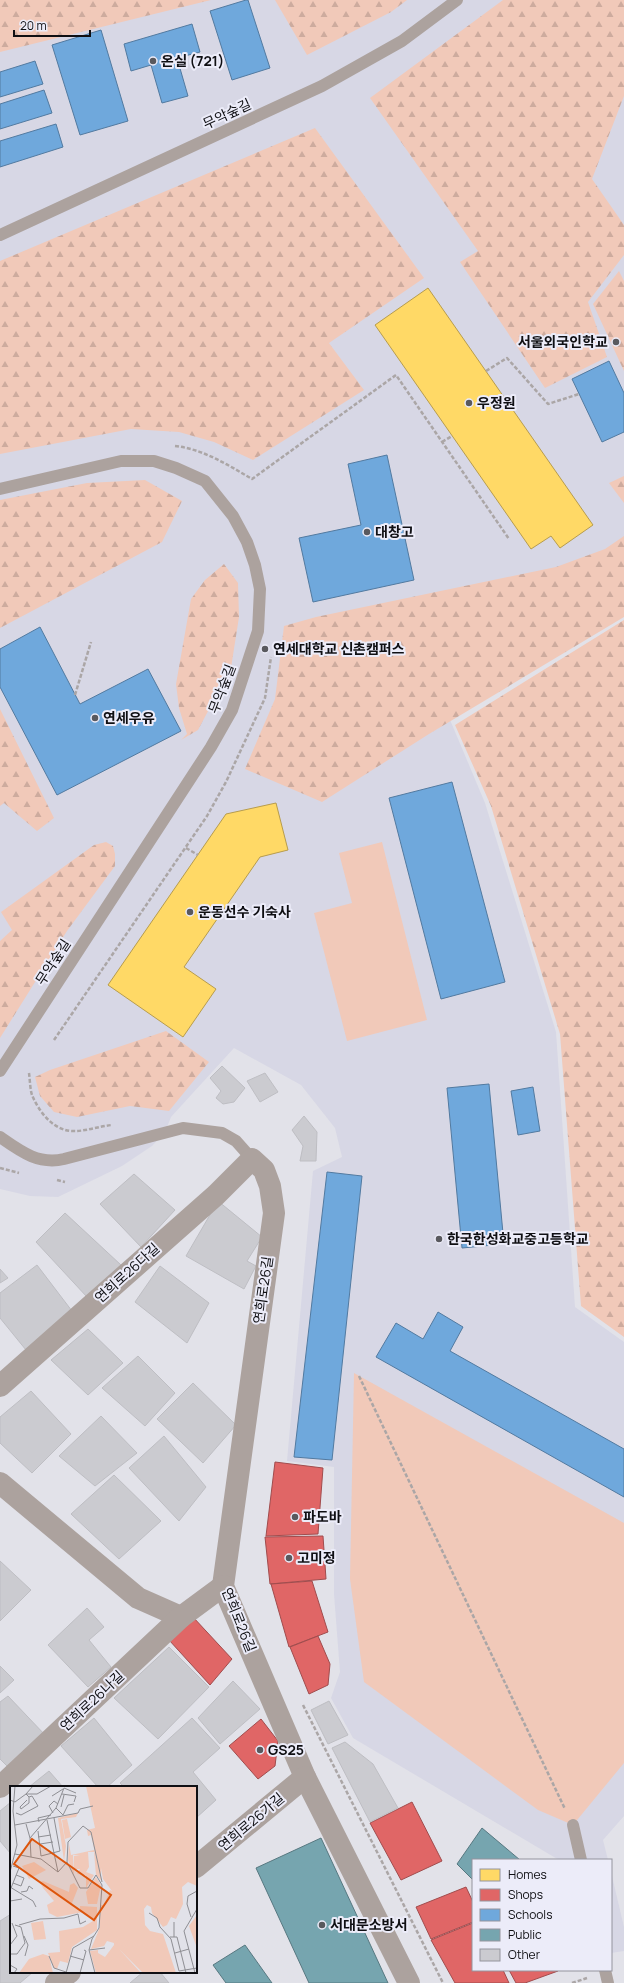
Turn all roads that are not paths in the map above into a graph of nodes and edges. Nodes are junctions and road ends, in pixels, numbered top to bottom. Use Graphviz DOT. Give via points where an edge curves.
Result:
graph roads {
  1 [pos="457,0"];
  2 [pos="0,235"];
  3 [pos="0,489"];
  4 [pos="0,1071"];
  5 [pos="0,1137"];
  6 [pos="252,1159"];
  7 [pos="0,1386"];
  8 [pos="0,1482"];
  9 [pos="223,1586"];
  10 [pos="181,1617"];
  11 [pos="305,1777"];
  12 [pos="1,1784"];
  13 [pos="573,1825"];
  14 [pos="580,1859"];
  15 [pos="197,1866"];
  16 [pos="605,1971"];
  17 [pos="69,1973"];
  18 [pos="56,1983"];
  19 [pos="409,1983"];
  20 [pos="608,1983"];
  1 -- 2 [label="lane, 무악숲길" via="402,41 322,86"];
  3 -- 4 [label="lane, 무악숲길" via="121,462 154,461 176,468 205,482 233,516 247,542 260,589 258,631 232,710 211,747"];
  5 -- 6 [label="lane" via="28,1156 44,1161 61,1160 183,1128 208,1130 231,1138"];
  6 -- 7 [label="street, 연희로26다길" via="216,1195"];
  6 -- 9 [label="street, 연희로26길" via="264,1170 270,1186 274,1212"];
  8 -- 10 [label="street" via="138,1598"];
  9 -- 10 [label="street, 연희로26나길"];
  9 -- 11 [label="street, 연희로26길"];
  10 -- 12 [label="street, 연희로26나길"];
  11 -- 15 [label="street, 연희로26가길"];
  11 -- 19 [label="street, 연희로26길"];
  13 -- 14 [label="lane"];
  16 -- 20 [label="lane"];
  17 -- 18 [label="street"];
}
